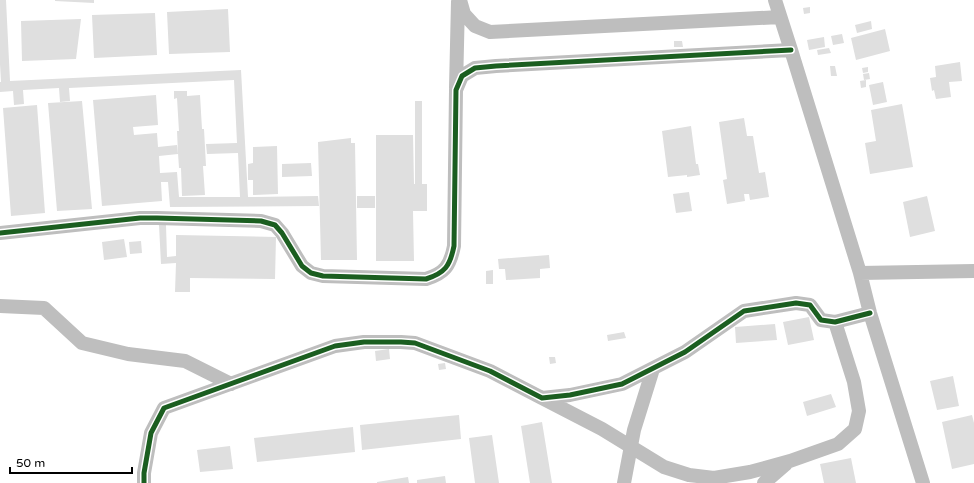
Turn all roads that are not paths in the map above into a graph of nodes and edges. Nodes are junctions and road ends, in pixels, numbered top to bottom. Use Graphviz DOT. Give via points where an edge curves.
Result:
graph roads {
  1 [pos="459,0"];
  2 [pos="775,0"];
  3 [pos="780,17"];
  4 [pos="791,50"];
  5 [pos="456,90"];
  6 [pos="0,233"];
  7 [pos="974,271"];
  8 [pos="860,273"];
  9 [pos="0,306"];
  10 [pos="870,313"];
  11 [pos="835,322"];
  12 [pos="653,369"];
  13 [pos="231,384"];
  14 [pos="542,398"];
  15 [pos="631,446"];
  16 [pos="761,478"];
  17 [pos="144,483"];
  18 [pos="624,483"];
  19 [pos="923,483"];
  1 -- 3 [label="street" via="464,14 475,26 490,32"];
  1 -- 5 [label="street"];
  2 -- 3 [label="street"];
  3 -- 4 [label="street"];
  4 -- 5 [label="street" via="475,68 462,76"];
  4 -- 8 [label="street"];
  5 -- 6 [label="street" via="454,246 452,258 446,268 426,279 323,276 311,273 302,266 275,225 260,221 140,218"];
  7 -- 8 [label="street"];
  8 -- 10 [label="street"];
  9 -- 13 [label="street" via="44,308 82,343 128,354 185,361"];
  10 -- 11 [label="street"];
  10 -- 19 [label="street"];
  11 -- 12 [label="street" via="821,320 810,305 796,303 744,311 685,352"];
  11 -- 16 [label="street" via="854,382 859,411 854,429 838,444 790,461"];
  12 -- 14 [label="street" via="622,384"];
  12 -- 15 [label="street"];
  13 -- 14 [label="street" via="335,346 364,342 401,342 415,343 490,371"];
  13 -- 17 [label="street" via="164,408 151,434"];
  14 -- 15 [label="street"];
  15 -- 16 [label="street" via="664,467 690,475"];
  15 -- 18 [label="street"];
}
